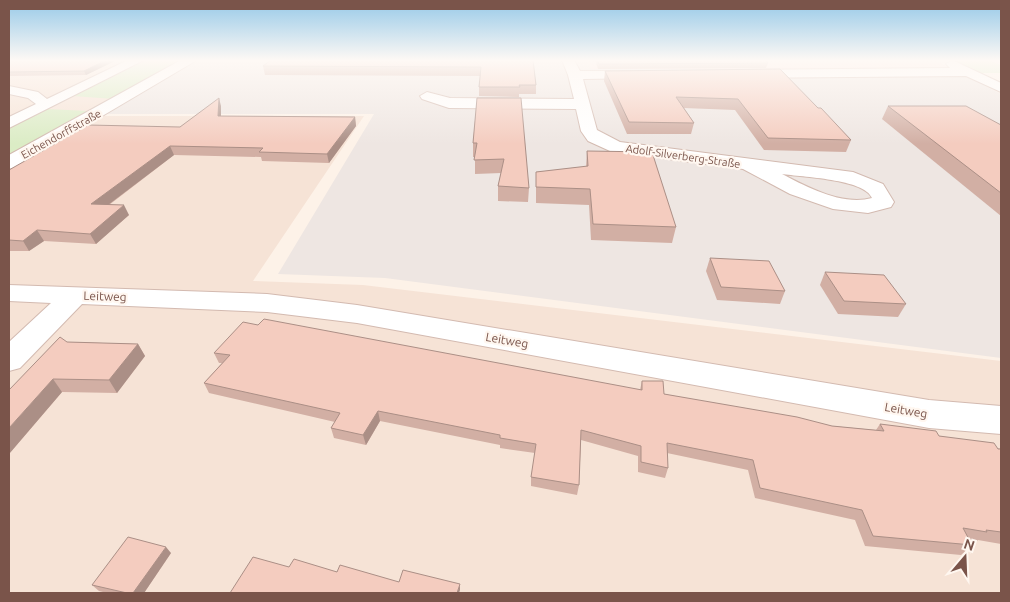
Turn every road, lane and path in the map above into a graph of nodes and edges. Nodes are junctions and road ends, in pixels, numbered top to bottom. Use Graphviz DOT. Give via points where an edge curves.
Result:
graph roads {
  1 [pos="80,88"];
  2 [pos="142,88"];
  3 [pos="578,88"];
  4 [pos="9,90"];
  5 [pos="427,96"];
  6 [pos="40,100"];
  7 [pos="56,100"];
  8 [pos="116,103"];
  9 [pos="9,104"];
  10 [pos="582,104"];
  11 [pos="9,123"];
  12 [pos="9,163"];
  13 [pos="750,166"];
  14 [pos="9,293"];
  15 [pos="76,295"];
  16 [pos="9,360"];
  17 [pos="1001,420"];
  1 -- 7 [label="street"];
  2 -- 8 [label="street, Eichendorffstraße"];
  3 -- 10 [label="street, Adolf-Silverberg-Straße"];
  4 -- 6 [label="street" via="33,95"];
  5 -- 10 [label="street" via="449,103"];
  6 -- 7 [label="street"];
  6 -- 9 [label="street"];
  7 -- 8 [label="street"];
  7 -- 11 [label="street"];
  8 -- 12 [label="street, Eichendorffstraße"];
  10 -- 13 [label="street, Adolf-Silverberg-Straße" via="589,131 594,137 616,147"];
  13 -- 13 [label="street, Adolf-Silverberg-Straße" via="853,178 874,186 882,195 882,202 872,207 842,204 805,192"];
  14 -- 15 [label="street, Leitweg"];
  15 -- 16 [label="street"];
  15 -- 17 [label="street, Leitweg" via="266,303 358,314 930,414"];
}
